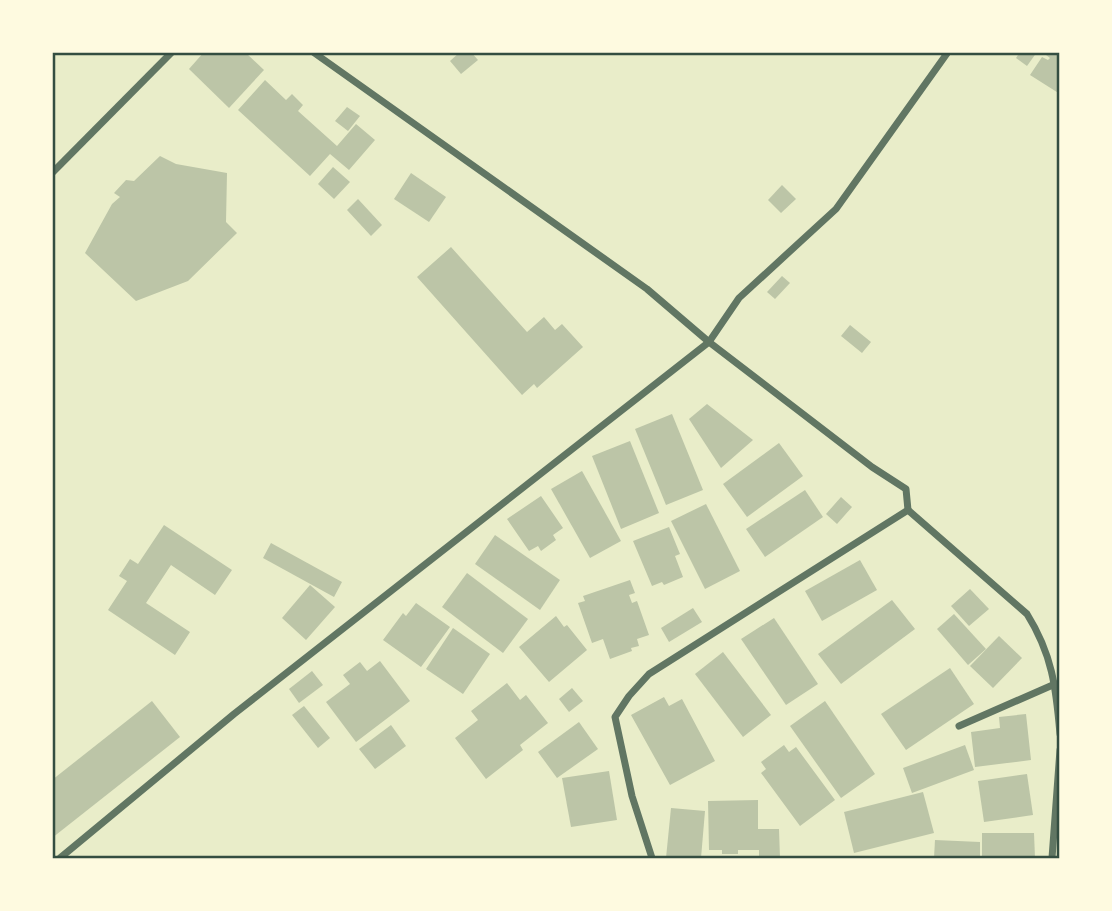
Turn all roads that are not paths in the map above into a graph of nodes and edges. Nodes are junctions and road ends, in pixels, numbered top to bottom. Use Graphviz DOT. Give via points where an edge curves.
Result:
graph roads {
  1 [pos="172,52"];
  2 [pos="313,52"];
  3 [pos="948,52"];
  4 [pos="52,173"];
  5 [pos="709,342"];
  6 [pos="908,510"];
  7 [pos="1055,684"];
  8 [pos="959,726"];
  9 [pos="1059,734"];
  10 [pos="1059,750"];
  11 [pos="60,859"];
  12 [pos="652,859"];
  13 [pos="1052,859"];
  1 -- 4 [label="street"];
  2 -- 5 [label="street" via="577,237 648,289"];
  3 -- 5 [label="street" via="836,209 739,298"];
  5 -- 6 [label="street" via="906,489"];
  5 -- 11 [label="street" via="234,714"];
  6 -- 7 [label="street" via="1027,614 1041,636"];
  6 -- 12 [label="street" via="649,674 629,696 615,717"];
  7 -- 8 [label="street"];
  7 -- 9 [label="street"];
  10 -- 13 [label="street"];
}
